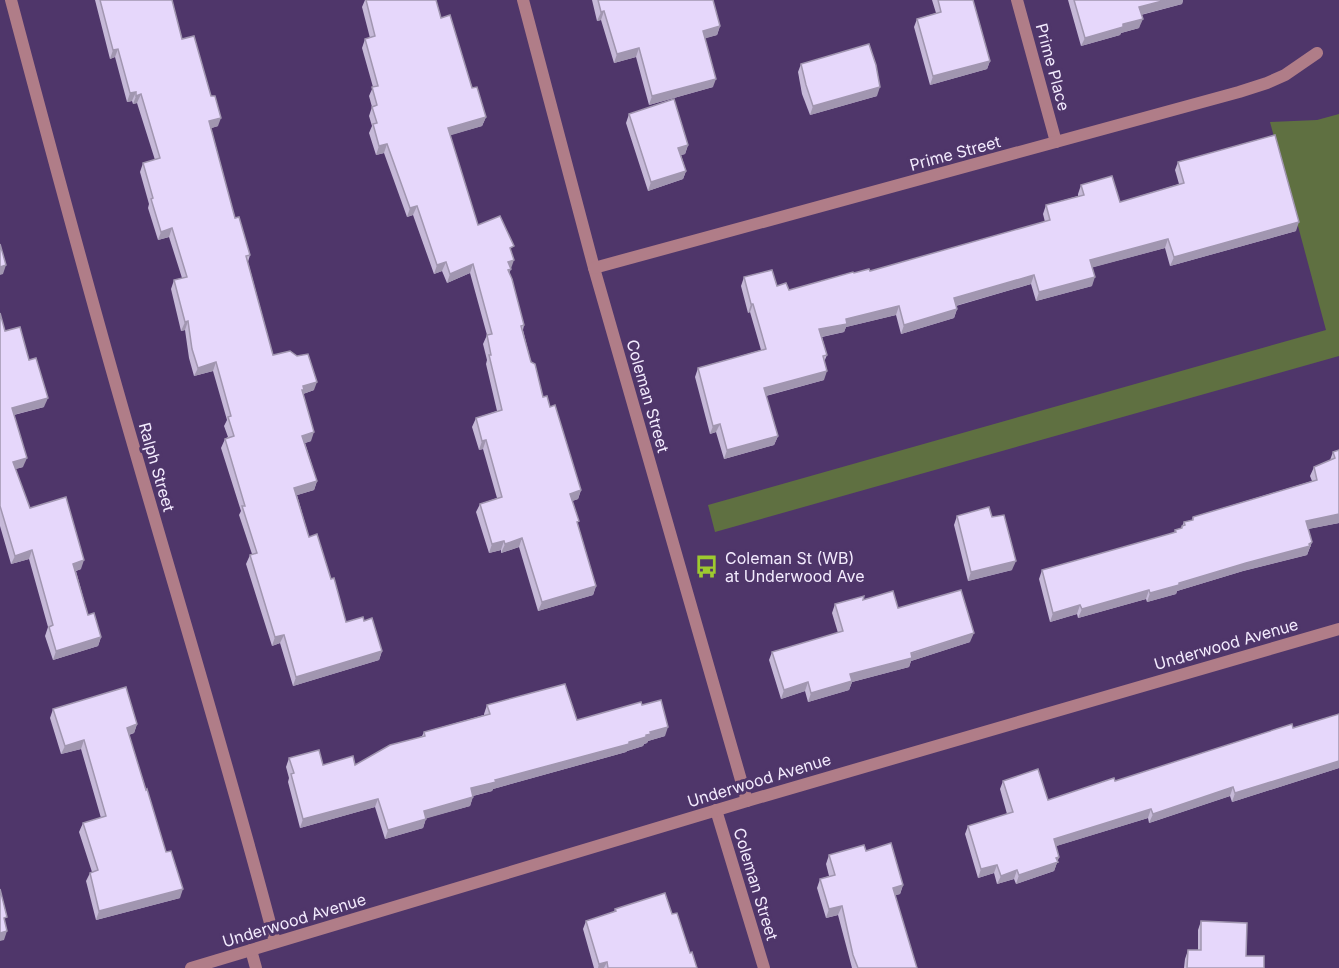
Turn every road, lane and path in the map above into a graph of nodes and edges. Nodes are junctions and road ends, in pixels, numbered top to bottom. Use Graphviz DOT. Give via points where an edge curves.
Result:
graph roads {
  1 [pos="11,0"];
  2 [pos="524,0"];
  3 [pos="1017,0"];
  4 [pos="1317,53"];
  5 [pos="1056,142"];
  6 [pos="594,268"];
  7 [pos="1339,628"];
  8 [pos="747,801"];
  9 [pos="716,810"];
  10 [pos="275,942"];
  11 [pos="251,950"];
  12 [pos="191,968"];
  13 [pos="256,968"];
  14 [pos="764,968"];
  1 -- 10 [label="street, Ralph Street"];
  2 -- 6 [label="street, Coleman Street"];
  3 -- 5 [label="street, Prime Place"];
  4 -- 5 [label="street, Prime Street" via="1267,83"];
  5 -- 6 [label="street, Prime Street"];
  6 -- 8 [label="street, Coleman Street"];
  7 -- 8 [label="street, Underwood Avenue"];
  8 -- 9 [label="street, Underwood Avenue"];
  9 -- 10 [label="street, Underwood Avenue"];
  9 -- 14 [label="street, Coleman Street"];
  10 -- 11 [label="street, Underwood Avenue"];
  11 -- 12 [label="street, Underwood Avenue"];
  11 -- 13 [label="street"];
}
